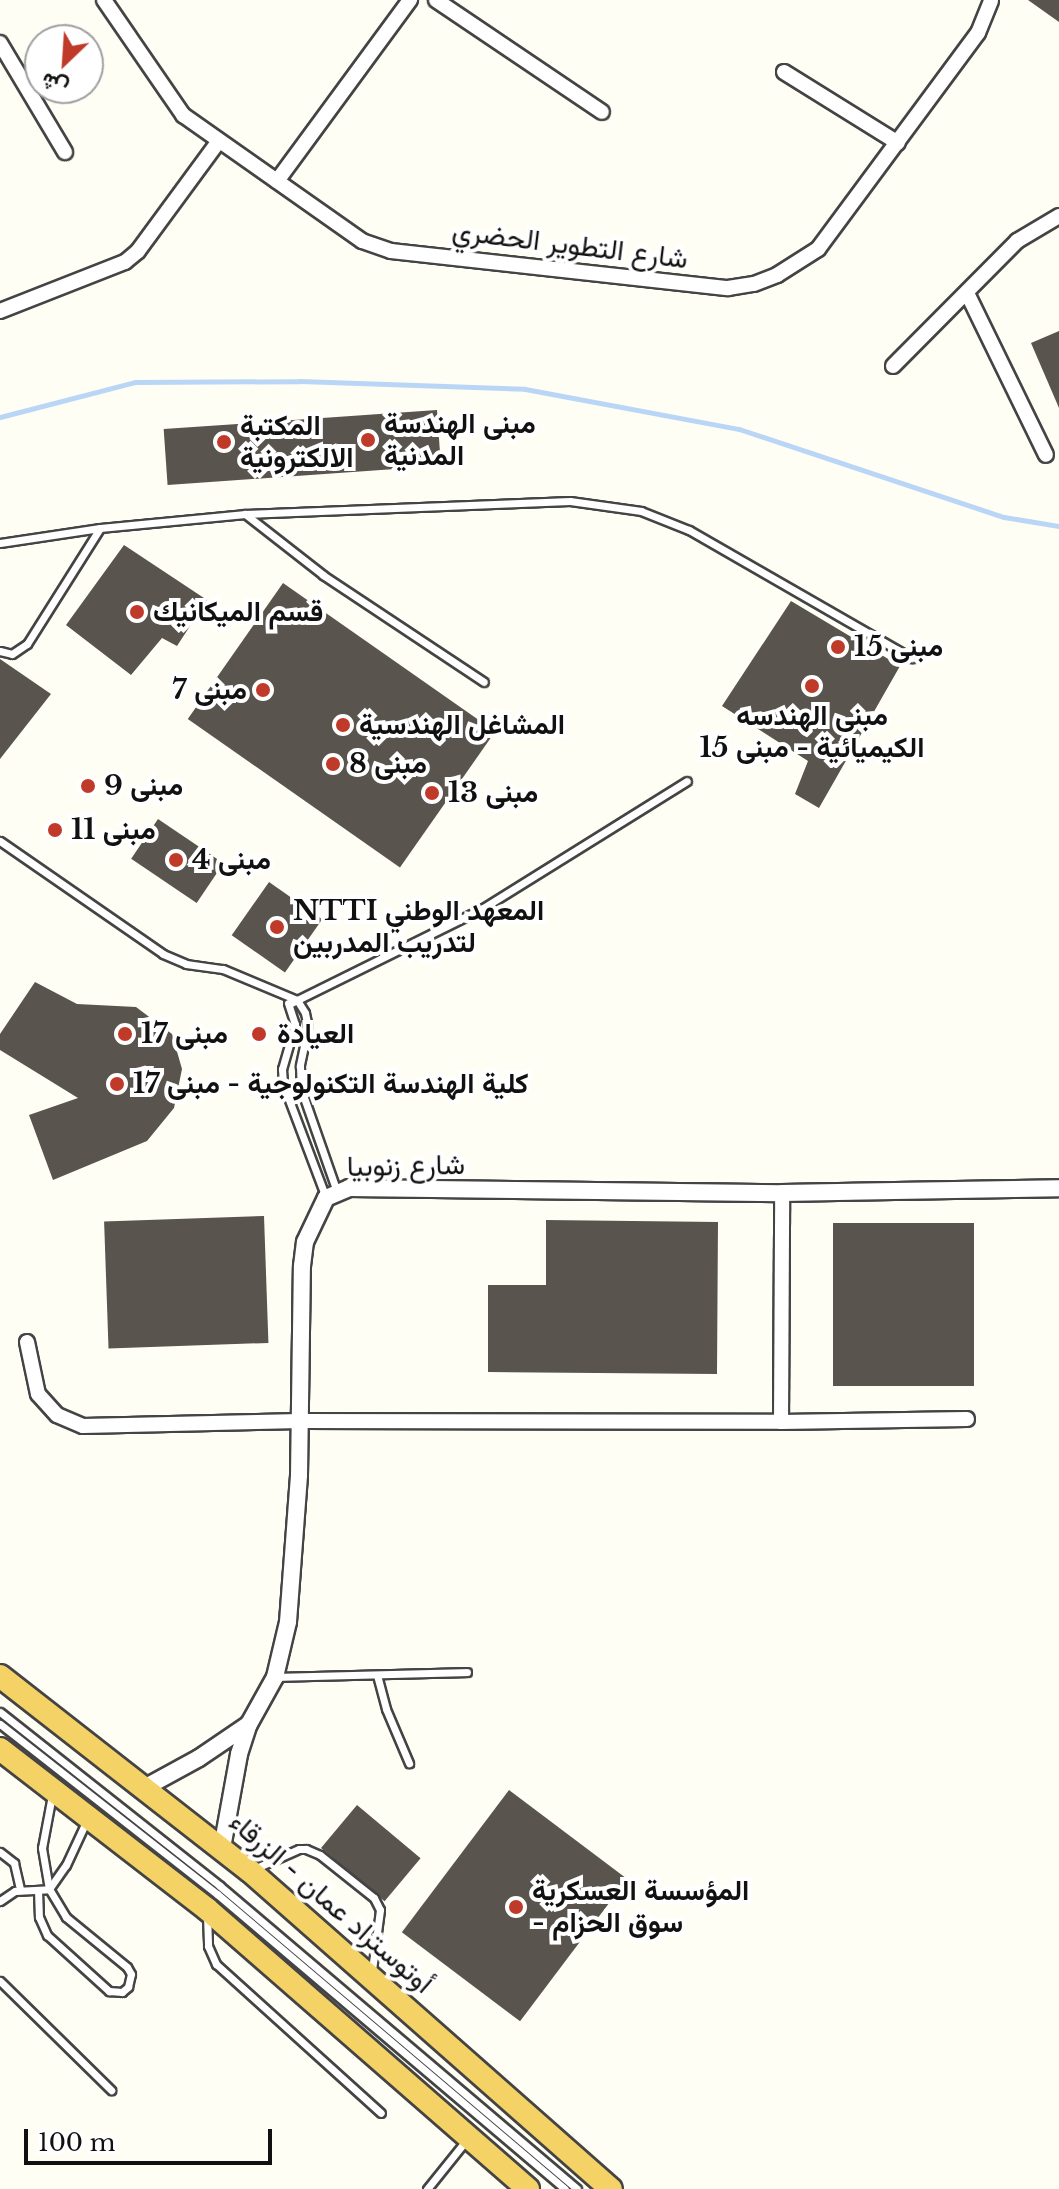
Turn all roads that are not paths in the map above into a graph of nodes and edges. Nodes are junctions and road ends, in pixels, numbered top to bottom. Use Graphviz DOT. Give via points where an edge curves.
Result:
graph roads {
  1 [pos="104,0"];
  2 [pos="410,0"];
  3 [pos="436,0"];
  4 [pos="991,0"];
  5 [pos="0,43"];
  6 [pos="784,72"];
  7 [pos="602,112"];
  8 [pos="218,142"];
  9 [pos="898,143"];
  10 [pos="65,152"];
  11 [pos="277,181"];
  12 [pos="1059,216"];
  13 [pos="967,293"];
  14 [pos="1,309"];
  15 [pos="893,366"];
  16 [pos="1046,455"];
  17 [pos="245,514"];
  18 [pos="100,528"];
  19 [pos="0,543"];
  20 [pos="0,651"];
  21 [pos="912,658"];
  22 [pos="484,682"];
  23 [pos="687,781"];
  24 [pos="0,841"];
  25 [pos="293,1002"];
  26 [pos="299,1074"];
  27 [pos="282,1078"];
  28 [pos="305,1104"];
  29 [pos="291,1108"];
  30 [pos="1059,1188"];
  31 [pos="782,1193"];
  32 [pos="332,1195"];
  33 [pos="27,1342"];
  34 [pos="967,1419"];
  35 [pos="300,1421"];
  36 [pos="781,1422"];
  37 [pos="467,1672"];
  38 [pos="377,1675"];
  39 [pos="0,1676"];
  40 [pos="275,1677"];
  41 [pos="0,1712"];
  42 [pos="0,1724"];
  43 [pos="249,1724"];
  44 [pos="0,1749"];
  45 [pos="409,1763"];
  46 [pos="146,1787"];
  47 [pos="53,1790"];
  48 [pos="88,1817"];
  49 [pos="222,1848"];
  50 [pos="0,1852"];
  51 [pos="250,1871"];
  52 [pos="49,1889"];
  53 [pos="20,1890"];
  54 [pos="38,1890"];
  55 [pos="0,1901"];
  56 [pos="207,1909"];
  57 [pos="372,1977"];
  58 [pos="0,1981"];
  59 [pos="111,2090"];
  60 [pos="381,2113"];
  61 [pos="469,2137"];
  62 [pos="427,2189"];
  63 [pos="528,2189"];
  64 [pos="565,2189"];
  65 [pos="577,2189"];
  66 [pos="611,2189"];
  1 -- 8 [label="street, شارع التطوير الحضري" via="183,115"];
  2 -- 11 [label="street"];
  3 -- 7 [label="street"];
  4 -- 9 [label="street, شارع التطوير الحضري" via="978,33"];
  5 -- 10 [label="street"];
  6 -- 9 [label="street"];
  8 -- 11 [label="street, شارع التطوير الحضري"];
  8 -- 14 [label="street" via="125,262"];
  9 -- 11 [label="street, شارع التطوير الحضري" via="818,249 777,275 728,288 382,249 362,241"];
  12 -- 13 [label="street" via="1017,241"];
  13 -- 15 [label="street"];
  13 -- 16 [label="street"];
  17 -- 18 [label="lane"];
  17 -- 21 [label="lane" via="570,501 641,511 689,530"];
  17 -- 22 [label="lane" via="323,575"];
  18 -- 19 [label="lane"];
  18 -- 20 [label="lane" via="27,644 12,654"];
  23 -- 25 [label="lane" via="483,908"];
  24 -- 25 [label="lane" via="163,954 186,964 223,969 284,993"];
  25 -- 26 [label="lane" via="305,1013 308,1027"];
  25 -- 27 [label="lane" via="295,1024"];
  26 -- 27 [label="lane"];
  26 -- 28 [label="lane"];
  27 -- 29 [label="lane"];
  28 -- 29 [label="lane"];
  28 -- 32 [label="lane"];
  29 -- 32 [label="lane"];
  30 -- 31 [label="street, شارع زنوبيا"];
  31 -- 32 [label="street, شارع زنوبيا" via="349,1188"];
  31 -- 36 [label="street"];
  32 -- 35 [label="street, شارع زنوبيا" via="305,1242"];
  33 -- 35 [label="street" via="38,1394 69,1422 97,1426"];
  34 -- 36 [label="street"];
  35 -- 36 [label="street"];
  35 -- 40 [label="street, شارع زنوبيا" via="291,1593"];
  37 -- 38 [label="lane"];
  38 -- 40 [label="lane"];
  38 -- 45 [label="lane"];
  39 -- 46 [label="highway, أوتوستراد عمان - الزرقاء"];
  40 -- 43 [label="street, شارع زنوبيا"];
  41 -- 65 [label="lane" via="220,1886"];
  42 -- 64 [label="lane" via="217,1894"];
  43 -- 46 [label="street"];
  43 -- 49 [label="street, شارع زنوبيا"];
  44 -- 47 [label="highway"];
  46 -- 49 [label="highway, أوتوستراد عمان - الزرقاء"];
  47 -- 48 [label="highway"];
  47 -- 52 [label="lane" via="42,1848"];
  48 -- 52 [label="lane"];
  48 -- 56 [label="highway"];
  49 -- 51 [label="highway, أوتوستراد عمان - الزرقاء"];
  50 -- 53 [label="lane" via="14,1863"];
  51 -- 57 [label="highway, أوتوستراد عمان - الزرقاء"];
  51 -- 57 [label="lane" via="306,1849 374,1898 380,1910"];
  52 -- 54 [label="lane"];
  52 -- 54 [label="lane" via="66,1917 127,1967 131,1974 122,1992 109,1991 47,1935 39,1917"];
  53 -- 54 [label="lane"];
  53 -- 55 [label="lane"];
  56 -- 60 [label="lane" via="208,1946 216,1964"];
  56 -- 61 [label="highway"];
  57 -- 66 [label="highway, أوتوستراد عمان - الزرقاء"];
  58 -- 59 [label="lane"];
  61 -- 62 [label="lane"];
  61 -- 63 [label="highway"];
}
